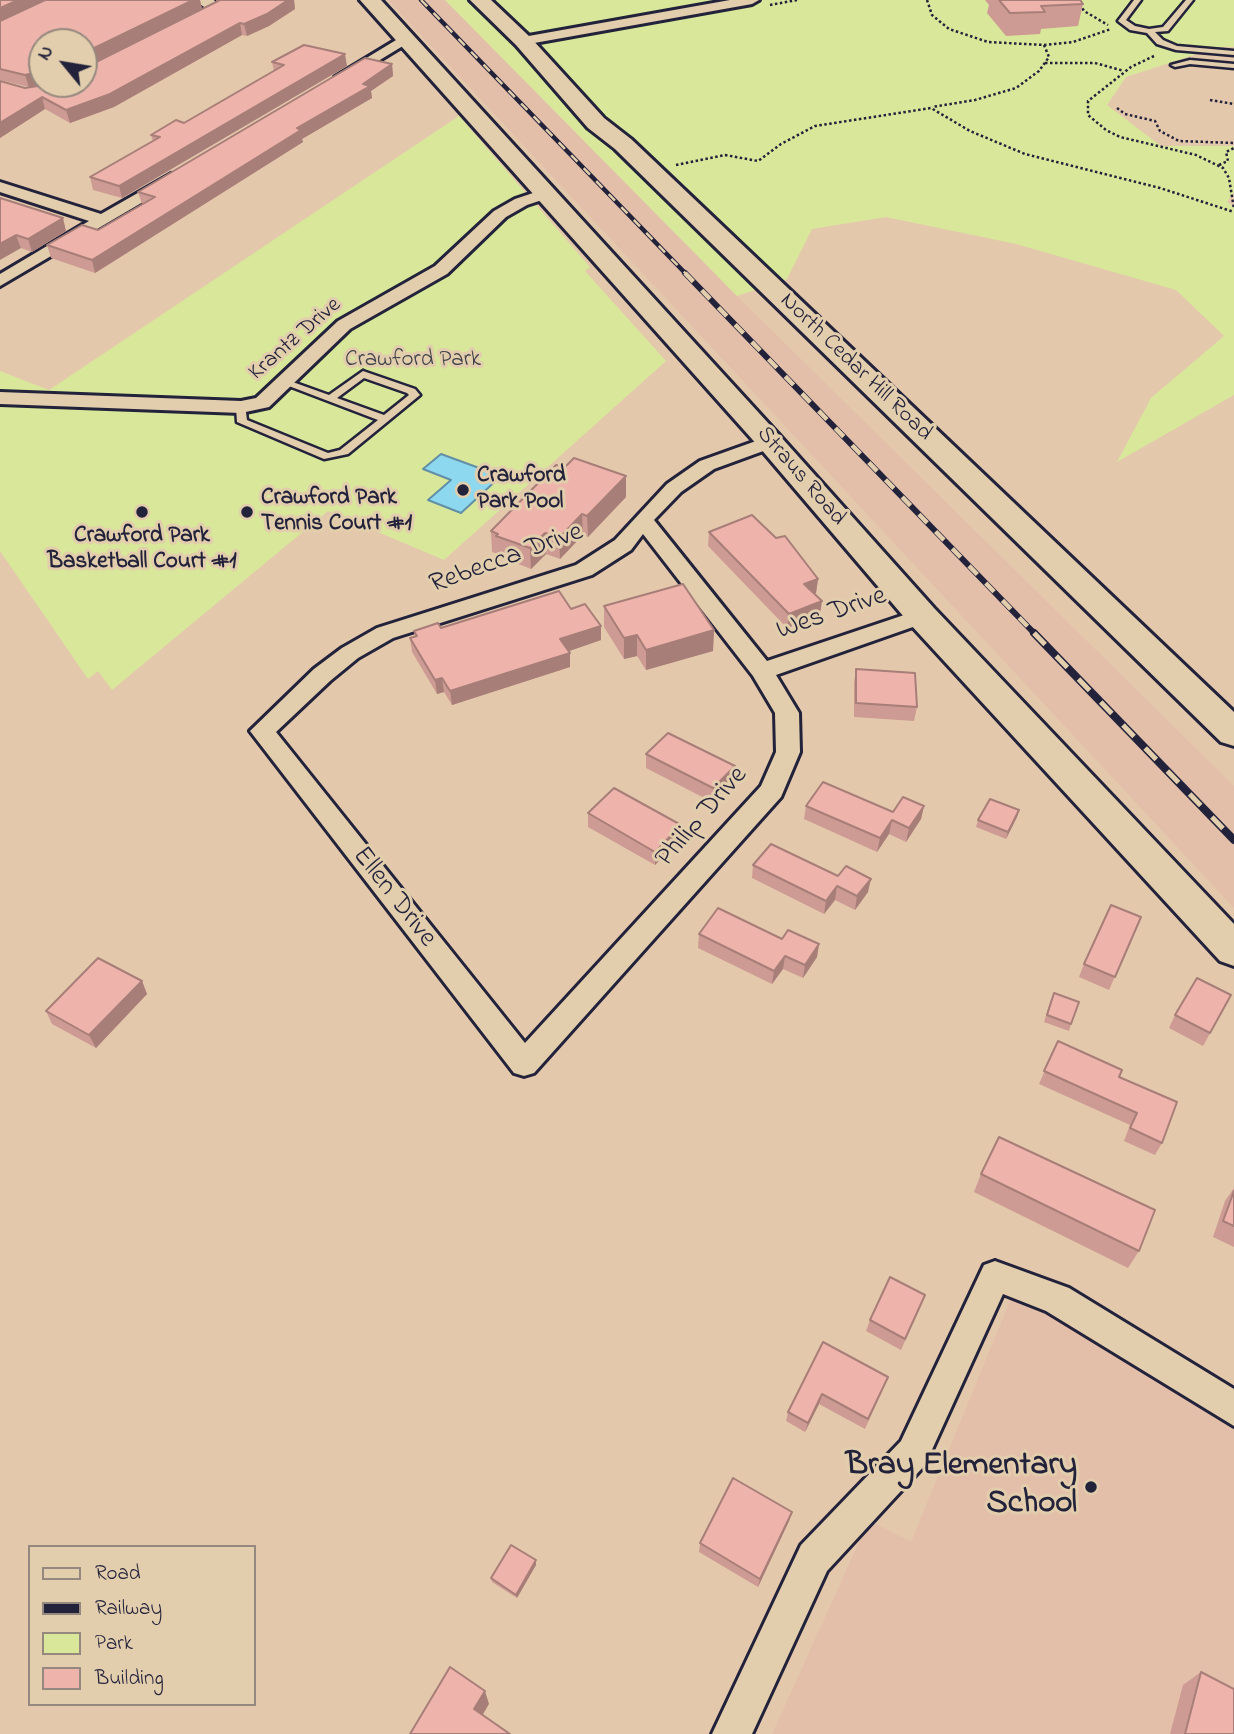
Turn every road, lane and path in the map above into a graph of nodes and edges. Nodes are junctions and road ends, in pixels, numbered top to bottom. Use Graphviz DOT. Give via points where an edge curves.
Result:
graph roads {
  1 [pos="201,0"];
  2 [pos="370,0"];
  3 [pos="480,0"];
  4 [pos="752,0"];
  5 [pos="927,0"];
  6 [pos="1077,0"];
  7 [pos="1138,0"];
  8 [pos="1190,0"];
  9 [pos="179,28"];
  10 [pos="1149,31"];
  11 [pos="406,38"];
  12 [pos="523,41"];
  13 [pos="1044,45"];
  14 [pos="1176,48"];
  15 [pos="1234,53"];
  16 [pos="1045,63"];
  17 [pos="1175,65"];
  18 [pos="1234,66"];
  19 [pos="1125,71"];
  20 [pos="325,87"];
  21 [pos="1210,100"];
  22 [pos="1234,104"];
  23 [pos="931,108"];
  24 [pos="1117,108"];
  25 [pos="1234,146"];
  26 [pos="1218,165"];
  27 [pos="671,166"];
  28 [pos="184,171"];
  29 [pos="0,187"];
  30 [pos="545,194"];
  31 [pos="1234,210"];
  32 [pos="103,220"];
  33 [pos="0,281"];
  34 [pos="286,383"];
  35 [pos="0,398"];
  36 [pos="330,399"];
  37 [pos="241,407"];
  38 [pos="385,419"];
  39 [pos="770,442"];
  40 [pos="643,520"];
  41 [pos="922,616"];
  42 [pos="762,671"];
  43 [pos="262,731"];
  44 [pos="1234,733"];
  45 [pos="1234,950"];
  46 [pos="524,1064"];
  47 [pos="1234,1409"];
  48 [pos="732,1734"];
  1 -- 9 [label="street" via="214,10"];
  2 -- 11 [label="street, Straus Road"];
  3 -- 12 [label="street, North Cedar Hill Road"];
  4 -- 12 [label="street"];
  5 -- 13 [label="path" via="932,15 949,29 988,42"];
  6 -- 13 [label="path" via="1084,12 1115,27 1073,42"];
  7 -- 10 [label="lane" via="1122,21"];
  8 -- 10 [label="lane" via="1165,29"];
  10 -- 14 [label="lane"];
  11 -- 20 [label="street"];
  11 -- 30 [label="street, Straus Road"];
  12 -- 44 [label="street, North Cedar Hill Road" via="596,123"];
  13 -- 16 [label="path" via="1049,57"];
  14 -- 15 [label="lane"];
  14 -- 19 [label="path"];
  16 -- 19 [label="path" via="1095,63"];
  16 -- 23 [label="path" via="1016,88"];
  17 -- 18 [label="lane"];
  19 -- 26 [label="path" via="1088,101 1088,115 1121,136"];
  21 -- 22 [label="path"];
  23 -- 27 [label="path" via="815,126 758,161 725,155"];
  23 -- 31 [label="path" via="970,131 1025,154"];
  24 -- 25 [label="path" via="1155,121 1160,131 1179,141"];
  25 -- 26 [label="path" via="1226,152 1228,161"];
  26 -- 31 [label="path" via="1229,178"];
  28 -- 32 [label="street"];
  29 -- 32 [label="street"];
  30 -- 34 [label="street, Krantz Drive" via="500,214 441,270 344,325"];
  30 -- 39 [label="street, Straus Road"];
  32 -- 33 [label="street"];
  34 -- 36 [label="lane"];
  34 -- 37 [label="street, Krantz Drive" via="262,403"];
  35 -- 37 [label="street, Krantz Drive"];
  36 -- 38 [label="lane"];
  36 -- 38 [label="lane" via="363,374 415,395"];
  37 -- 38 [label="lane" via="242,422 327,457 344,452"];
  39 -- 40 [label="street, Rebecca Drive" via="707,465 674,488"];
  39 -- 41 [label="street, Straus Road"];
  40 -- 42 [label="street, Philip Drive"];
  40 -- 43 [label="street, Rebecca Drive" via="623,545 584,570 373,640 322,675"];
  41 -- 42 [label="street, Wes Drive"];
  41 -- 45 [label="street, Straus Road"];
  42 -- 46 [label="street, Philip Drive" via="787,713 788,752 772,791"];
  43 -- 46 [label="street, Ellen Drive"];
  47 -- 48 [label="street" via="1057,1299 995,1276 913,1453 814,1558"];
}
